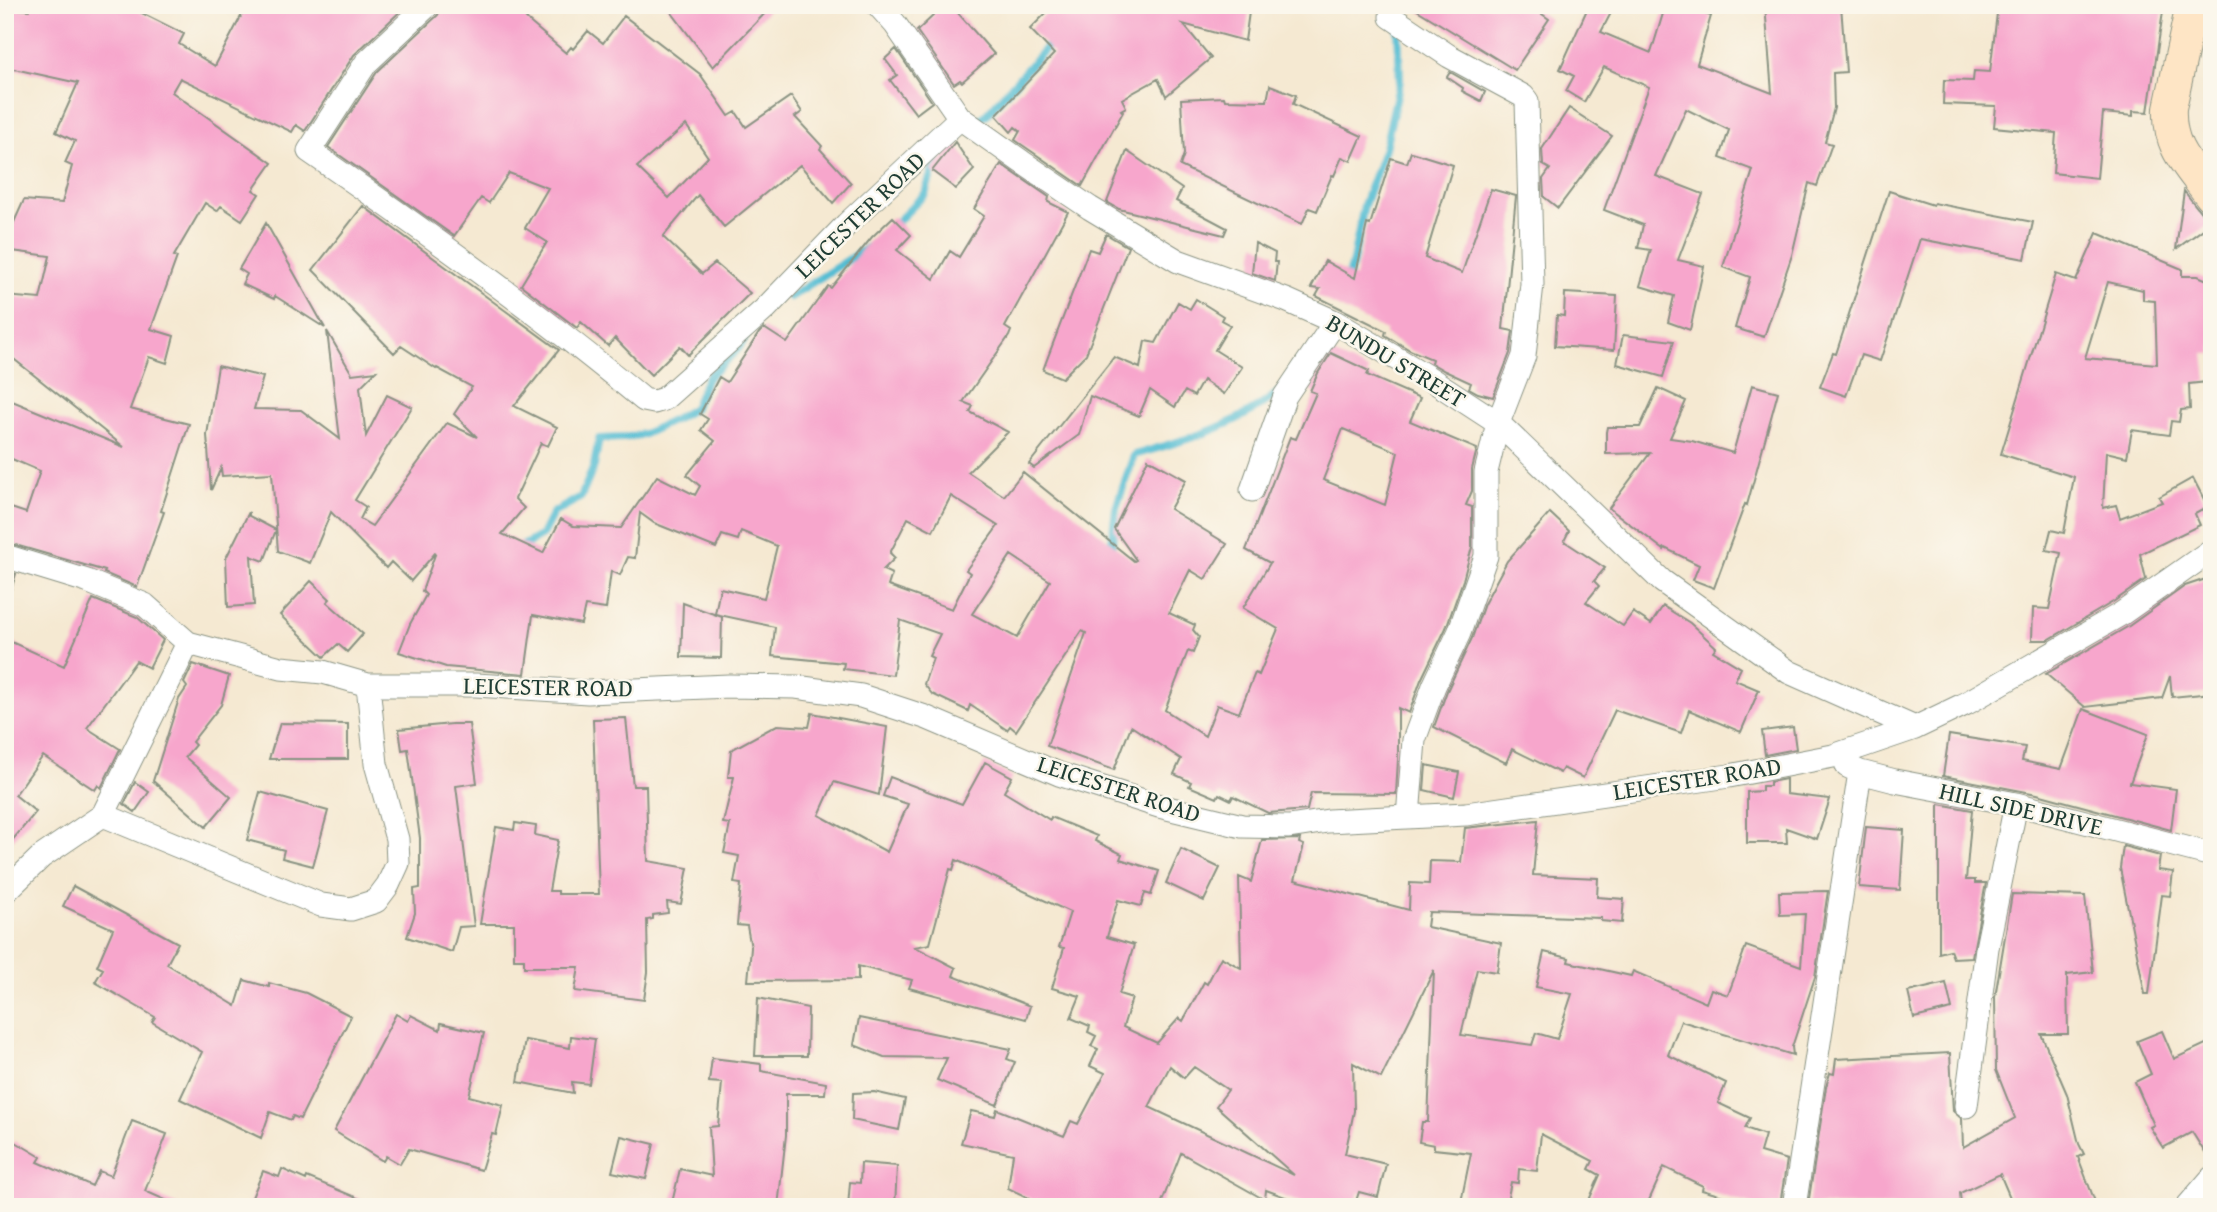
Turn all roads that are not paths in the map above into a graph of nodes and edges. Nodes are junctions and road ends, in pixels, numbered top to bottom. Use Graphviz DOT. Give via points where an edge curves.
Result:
graph roads {
  1 [pos="428,5"];
  2 [pos="878,5"];
  3 [pos="1392,5"];
  4 [pos="2192,5"];
  5 [pos="960,118"];
  6 [pos="2212,197"];
  7 [pos="1335,322"];
  8 [pos="1498,423"];
  9 [pos="1252,490"];
  10 [pos="2212,550"];
  11 [pos="5,556"];
  12 [pos="188,643"];
  13 [pos="368,685"];
  14 [pos="1915,728"];
  15 [pos="1833,756"];
  16 [pos="1860,772"];
  17 [pos="2016,804"];
  18 [pos="103,815"];
  19 [pos="1408,817"];
  20 [pos="2212,855"];
  21 [pos="5,892"];
  22 [pos="1966,1106"];
  23 [pos="2212,1178"];
  24 [pos="1794,1207"];
  25 [pos="2187,1207"];
  1 -- 5 [label="street, LEICESTER ROAD" via="366,63 309,151 429,233 645,400 654,402 664,399 765,310"];
  2 -- 5 [label="street, BUNDU STREET"];
  3 -- 8 [label="street" via="1391,17 1527,101 1532,284 1524,356"];
  4 -- 6 [label="street" via="2169,125 2175,147"];
  5 -- 7 [label="street, BUNDU STREET" via="1090,208 1178,261"];
  7 -- 8 [label="street, BUNDU STREET"];
  7 -- 9 [label="street" via="1285,396"];
  8 -- 14 [label="street, BUNDU STREET" via="1662,581 1789,672"];
  8 -- 19 [label="street" via="1486,472 1486,556 1414,740"];
  10 -- 14 [label="street, LEICESTER ROAD" via="2121,614 2041,662"];
  11 -- 12 [label="street, LEICESTER ROAD" via="145,605"];
  12 -- 13 [label="street, LEICESTER ROAD"];
  12 -- 18 [label="street"];
  13 -- 18 [label="street" via="376,764 398,851 398,863 376,901 351,909 321,905"];
  13 -- 19 [label="street, LEICESTER ROAD" via="588,692 796,687 861,696 925,717 1059,774 1242,826 1289,827"];
  14 -- 15 [label="street, LEICESTER ROAD"];
  15 -- 16 [label="street, HILL SIDE DRIVE"];
  15 -- 19 [label="street, LEICESTER ROAD" via="1480,812"];
  16 -- 17 [label="street, HILL SIDE DRIVE"];
  16 -- 24 [label="street"];
  17 -- 20 [label="street, HILL SIDE DRIVE"];
  17 -- 22 [label="street" via="1987,948"];
  18 -- 21 [label="street" via="41,857"];
  23 -- 25 [label="street"];
}
